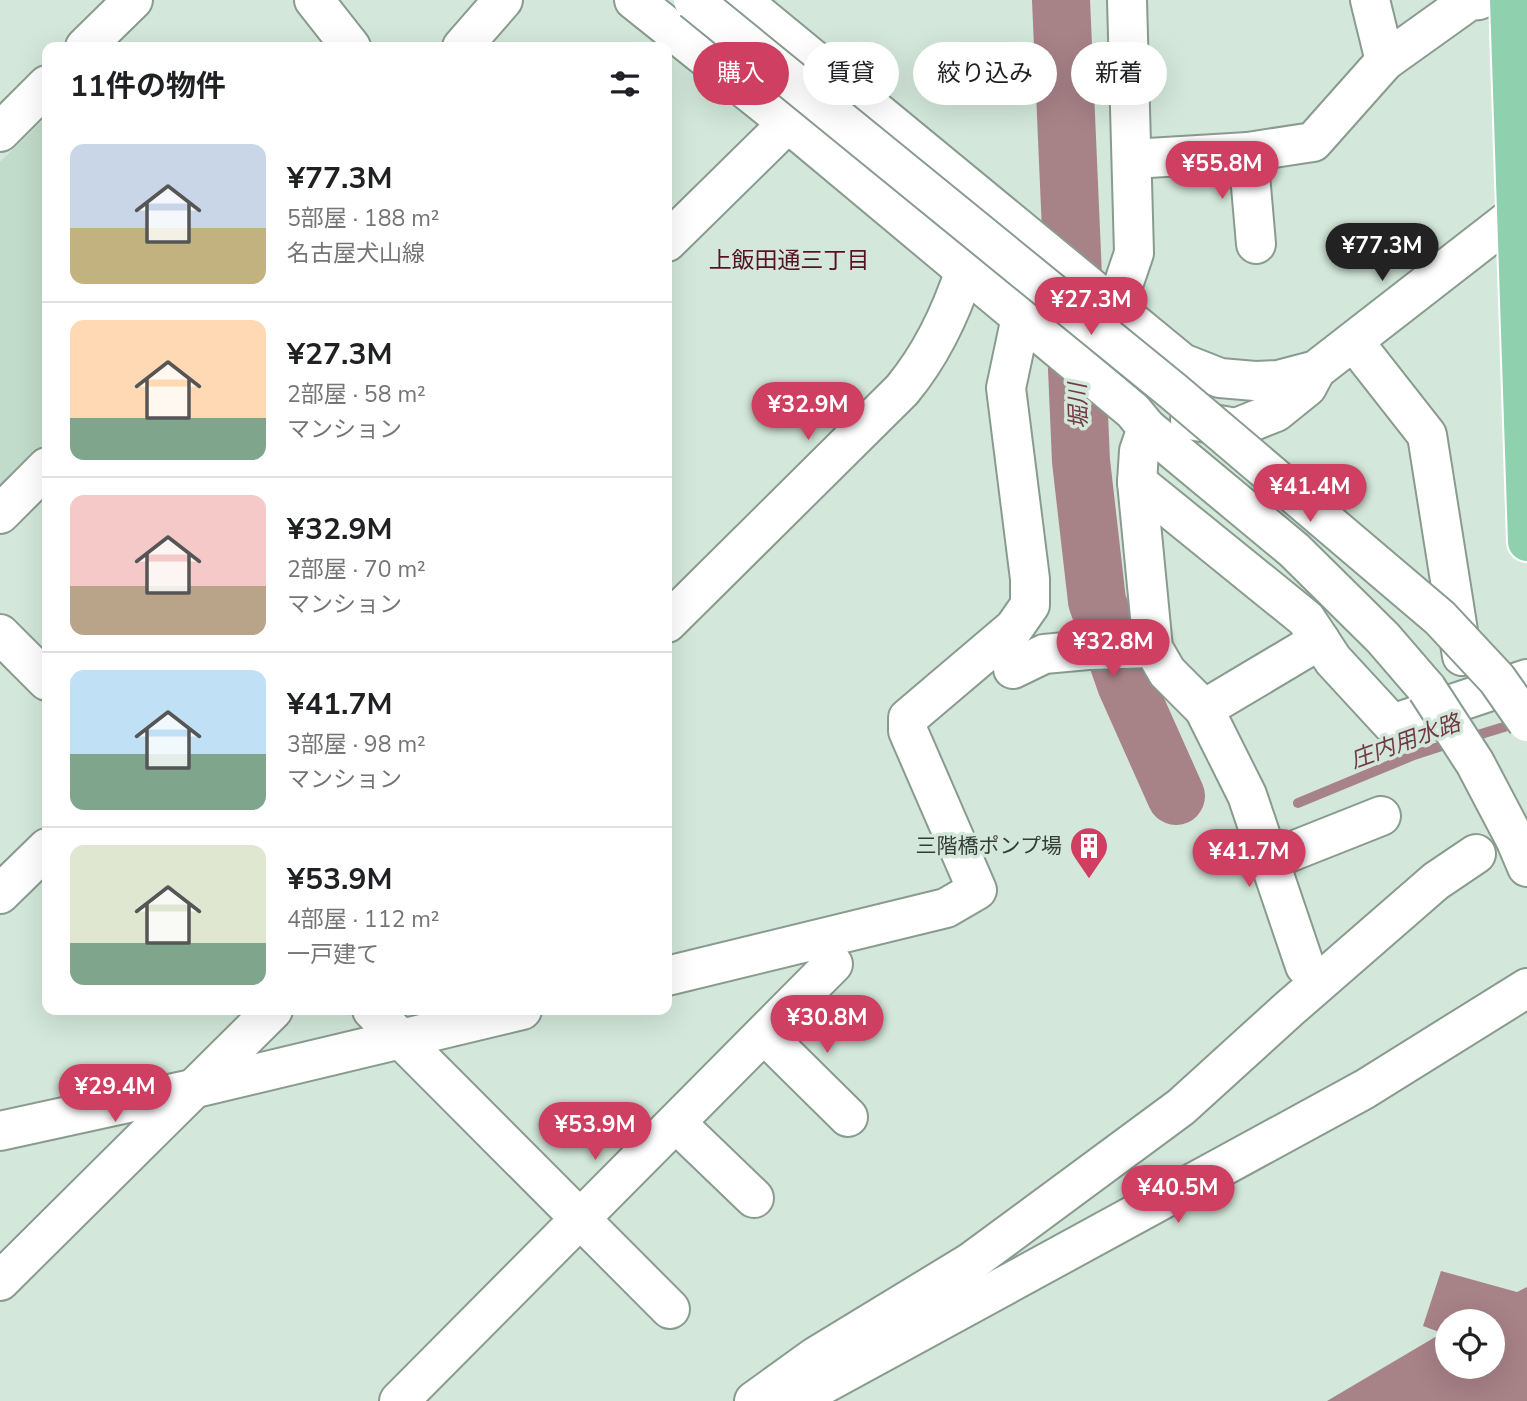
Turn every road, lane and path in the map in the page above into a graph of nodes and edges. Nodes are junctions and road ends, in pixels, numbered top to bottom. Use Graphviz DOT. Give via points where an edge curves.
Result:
graph roads {
  1 [pos="314,0"];
  2 [pos="503,0"];
  3 [pos="634,0"];
  4 [pos="693,0"];
  5 [pos="741,0"];
  6 [pos="1127,0"];
  7 [pos="1370,0"];
  8 [pos="1479,0"];
  9 [pos="1509,0"];
  10 [pos="130,1"];
  11 [pos="90,42"];
  12 [pos="347,42"];
  13 [pos="466,42"];
  14 [pos="1385,61"];
  15 [pos="42,90"];
  16 [pos="788,123"];
  17 [pos="0,132"];
  18 [pos="1248,152"];
  19 [pos="1132,159"];
  20 [pos="1521,211"];
  21 [pos="672,237"];
  22 [pos="1256,244"];
  23 [pos="965,270"];
  24 [pos="1103,298"];
  25 [pos="1028,323"];
  26 [pos="1354,342"];
  27 [pos="1316,370"];
  28 [pos="1130,410"];
  29 [pos="42,472"];
  30 [pos="1136,482"];
  31 [pos="0,514"];
  32 [pos="1527,542"];
  33 [pos="672,618"];
  34 [pos="0,634"];
  35 [pos="1320,640"];
  36 [pos="1144,648"];
  37 [pos="1013,669"];
  38 [pos="42,676"];
  39 [pos="1527,679"];
  40 [pos="1468,699"];
  41 [pos="1204,709"];
  42 [pos="1527,722"];
  43 [pos="1381,816"];
  44 [pos="42,853"];
  45 [pos="1476,854"];
  46 [pos="1522,854"];
  47 [pos="1270,860"];
  48 [pos="0,894"];
  49 [pos="833,964"];
  50 [pos="1305,966"];
  51 [pos="672,975"];
  52 [pos="1527,988"];
  53 [pos="268,1015"];
  54 [pos="377,1015"];
  55 [pos="500,1015"];
  56 [pos="764,1034"];
  57 [pos="401,1038"];
  58 [pos="192,1089"];
  59 [pos="848,1117"];
  60 [pos="676,1123"];
  61 [pos="0,1131"];
  62 [pos="754,1198"];
  63 [pos="580,1219"];
  64 [pos="0,1281"];
  65 [pos="670,1308"];
  66 [pos="399,1401"];
  67 [pos="754,1401"];
  68 [pos="793,1401"];
  1 -- 12 [label="street"];
  2 -- 13 [label="street"];
  3 -- 16 [label="street"];
  4 -- 42 [label="street, bridge" via="1174,392 1440,618 1497,679"];
  5 -- 24 [label="street"];
  6 -- 19 [label="street"];
  7 -- 14 [label="street"];
  8 -- 14 [label="street" via="1469,1"];
  9 -- 20 [label="main road"];
  10 -- 11 [label="street"];
  14 -- 18 [label="street" via="1313,142"];
  15 -- 17 [label="street"];
  16 -- 21 [label="street"];
  16 -- 23 [label="street"];
  18 -- 19 [label="street"];
  18 -- 22 [label="street"];
  19 -- 24 [label="street" via="1134,253"];
  20 -- 26 [label="street"];
  20 -- 32 [label="main road"];
  23 -- 25 [label="street"];
  23 -- 33 [label="street" via="955,301 920,369"];
  24 -- 27 [label="street" via="1182,363 1220,379 1278,380"];
  25 -- 28 [label="street"];
  25 -- 51 [label="street" via="1006,388 1030,606 1014,628 908,718 908,731 977,890 946,908"];
  26 -- 27 [label="street"];
  26 -- 40 [label="street" via="1427,435"];
  27 -- 28 [label="street" via="1307,387 1276,412 1236,428"];
  28 -- 30 [label="street" via="1139,451"];
  28 -- 46 [label="street, bridge" via="1294,550 1383,638 1427,689 1475,763"];
  29 -- 31 [label="street"];
  30 -- 35 [label="street" via="1306,618"];
  30 -- 36 [label="street"];
  34 -- 38 [label="street"];
  35 -- 40 [label="street" via="1392,724"];
  35 -- 41 [label="street"];
  36 -- 37 [label="street" via="1044,654"];
  36 -- 41 [label="street"];
  39 -- 40 [label="street"];
  41 -- 47 [label="street" via="1247,795"];
  43 -- 47 [label="street"];
  44 -- 48 [label="street"];
  45 -- 67 [label="street" via="1426,890 1181,1107 971,1262 815,1357"];
  47 -- 50 [label="street"];
  49 -- 56 [label="street"];
  52 -- 68 [label="street" via="1365,1089"];
  53 -- 58 [label="street"];
  54 -- 57 [label="street"];
  55 -- 57 [label="street"];
  56 -- 59 [label="street"];
  56 -- 60 [label="street"];
  57 -- 58 [label="street"];
  57 -- 63 [label="street"];
  58 -- 61 [label="street"];
  58 -- 64 [label="street"];
  60 -- 62 [label="street"];
  60 -- 63 [label="street"];
  63 -- 65 [label="street"];
  63 -- 66 [label="street"];
}
